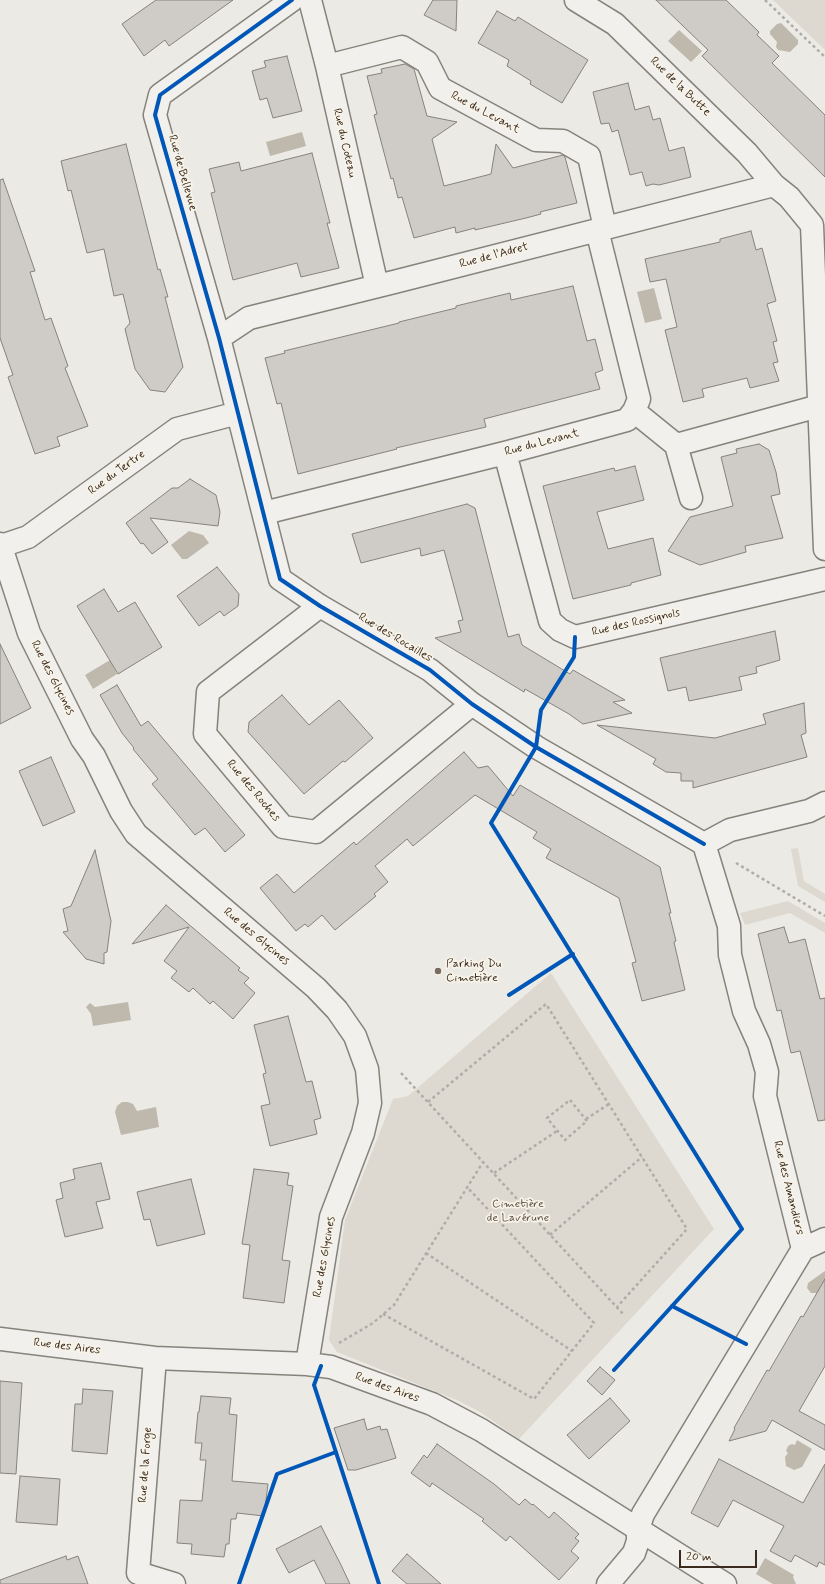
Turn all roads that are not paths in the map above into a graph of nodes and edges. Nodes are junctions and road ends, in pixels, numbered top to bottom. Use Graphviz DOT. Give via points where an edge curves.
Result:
graph roads {
  1 [pos="292,0"];
  2 [pos="310,0"];
  3 [pos="576,0"];
  4 [pos="327,66"];
  5 [pos="774,185"];
  6 [pos="601,229"];
  7 [pos="819,264"];
  8 [pos="377,286"];
  9 [pos="219,338"];
  10 [pos="819,406"];
  11 [pos="634,411"];
  12 [pos="238,413"];
  13 [pos="676,445"];
  14 [pos="505,453"];
  15 [pos="691,498"];
  16 [pos="264,513"];
  17 [pos="0,545"];
  18 [pos="825,549"];
  19 [pos="825,579"];
  20 [pos="320,606"];
  21 [pos="472,704"];
  22 [pos="825,803"];
  23 [pos="704,844"];
  24 [pos="825,1239"];
  25 [pos="803,1248"];
  26 [pos="0,1339"];
  27 [pos="154,1358"];
  28 [pos="314,1365"];
  29 [pos="638,1529"];
  30 [pos="138,1578"];
  31 [pos="174,1584"];
  32 [pos="608,1584"];
  33 [pos="725,1584"];
  1 -- 9 [label="street, Rue de Bellevue" via="160,95 155,115"];
  2 -- 4 [label="street, Rue du Coteau"];
  3 -- 5 [label="street, Rue de la Butte" via="615,24 747,153"];
  4 -- 6 [label="street, Rue du Levant" via="402,47 427,62 440,88 536,140 563,141 588,156"];
  4 -- 8 [label="street, Rue du Coteau"];
  5 -- 6 [label="street, Rue de l'Adret"];
  5 -- 7 [label="street, Rue de la Butte" via="789,197 812,224"];
  6 -- 8 [label="street, Rue de l'Adret"];
  6 -- 11 [label="street, Rue du Levant" via="639,399"];
  7 -- 10 [label="street, Rue de la Butte"];
  8 -- 9 [label="street, Rue de l'Adret" via="249,318"];
  9 -- 12 [label="street, Rue de Bellevue"];
  10 -- 13 [label="street"];
  10 -- 18 [label="street, Rue de la Butte"];
  11 -- 13 [label="street"];
  11 -- 14 [label="street, Rue du Levant" via="627,420"];
  12 -- 16 [label="street, Rue des Rocailles"];
  12 -- 17 [label="street, Rue du Tertre" via="177,429 28,537"];
  13 -- 15 [label="street"];
  14 -- 16 [label="street, Rue du Levant"];
  14 -- 19 [label="street, Rue des Rossignols" via="550,621 560,630 575,637"];
  16 -- 20 [label="street, Rue des Rocailles" via="280,579"];
  17 -- 28 [label="street, Rue des Glycines" via="29,633 82,739 94,756 121,811 136,834 316,988 337,1010 355,1036 367,1069 370,1103 363,1133 331,1217"];
  20 -- 21 [label="street, Rue des Rocailles" via="430,670"];
  20 -- 21 [label="street, Rue des Roches" via="208,692 205,734 283,827 316,832"];
  21 -- 23 [label="street, Rue des Rocailles" via="536,747"];
  22 -- 23 [label="street" via="809,811 730,830"];
  23 -- 25 [label="street, Rue des Amandiers" via="729,926 730,955 744,1011 759,1044 767,1072 765,1096"];
  24 -- 25 [label="street"];
  25 -- 29 [label="street, Rue des Amandiers" via="644,1514"];
  26 -- 27 [label="street, Rue des Aires"];
  27 -- 28 [label="street, Rue des Aires"];
  27 -- 30 [label="street, Rue de la Forge"];
  28 -- 29 [label="street, Rue des Aires" via="331,1367 446,1411 523,1455"];
  29 -- 32 [label="street, Rue des Amandiers" via="638,1542 634,1553"];
  29 -- 33 [label="street, Rue des Aires"];
  30 -- 31 [label="street, Rue de la Forge"];
}
